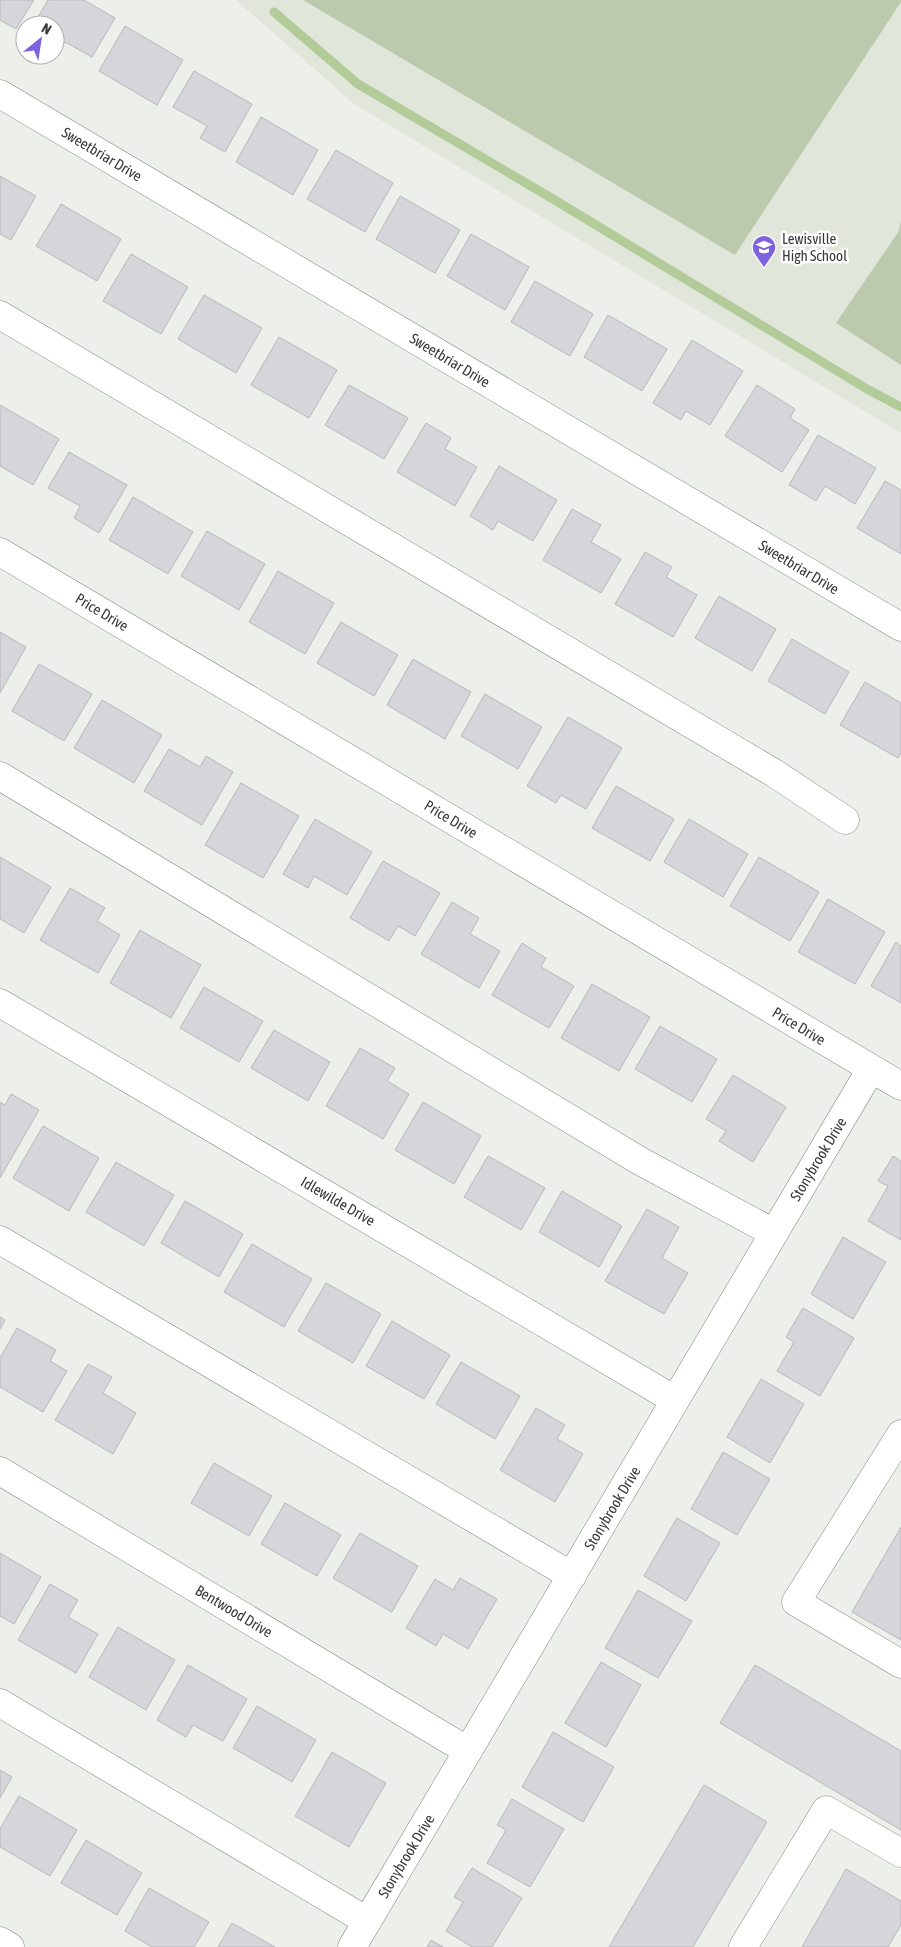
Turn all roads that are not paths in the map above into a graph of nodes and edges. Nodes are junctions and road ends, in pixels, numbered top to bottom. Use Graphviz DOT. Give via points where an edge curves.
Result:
graph roads {
  1 [pos="0,94"];
  2 [pos="0,315"];
  3 [pos="0,552"];
  4 [pos="901,627"];
  5 [pos="0,776"];
  6 [pos="845,820"];
  7 [pos="0,1003"];
  8 [pos="872,1069"];
  9 [pos="901,1086"];
  10 [pos="774,1233"];
  11 [pos="0,1240"];
  12 [pos="675,1400"];
  13 [pos="901,1434"];
  14 [pos="0,1471"];
  15 [pos="572,1576"];
  16 [pos="901,1664"];
  17 [pos="0,1703"];
  18 [pos="468,1751"];
  19 [pos="901,1853"];
  20 [pos="367,1921"];
  21 [pos="0,1941"];
  22 [pos="10,1947"];
  23 [pos="352,1947"];
  24 [pos="743,1947"];
  1 -- 4 [label="street, Sweetbriar Drive"];
  2 -- 6 [label="street" via="774,773"];
  3 -- 8 [label="street, Price Drive"];
  5 -- 10 [label="street" via="640,1162"];
  7 -- 12 [label="street, Idlewilde Drive"];
  8 -- 9 [label="street, Price Drive"];
  8 -- 10 [label="street, Stonybrook Drive"];
  10 -- 12 [label="street, Stonybrook Drive"];
  11 -- 15 [label="street"];
  12 -- 15 [label="street, Stonybrook Drive"];
  13 -- 16 [label="street" via="796,1602"];
  14 -- 18 [label="street, Bentwood Drive"];
  15 -- 18 [label="street, Stonybrook Drive"];
  17 -- 20 [label="street"];
  18 -- 20 [label="street, Stonybrook Drive"];
  19 -- 24 [label="street" via="826,1810"];
  20 -- 23 [label="street, Stonybrook Drive"];
  21 -- 22 [label="street"];
}
